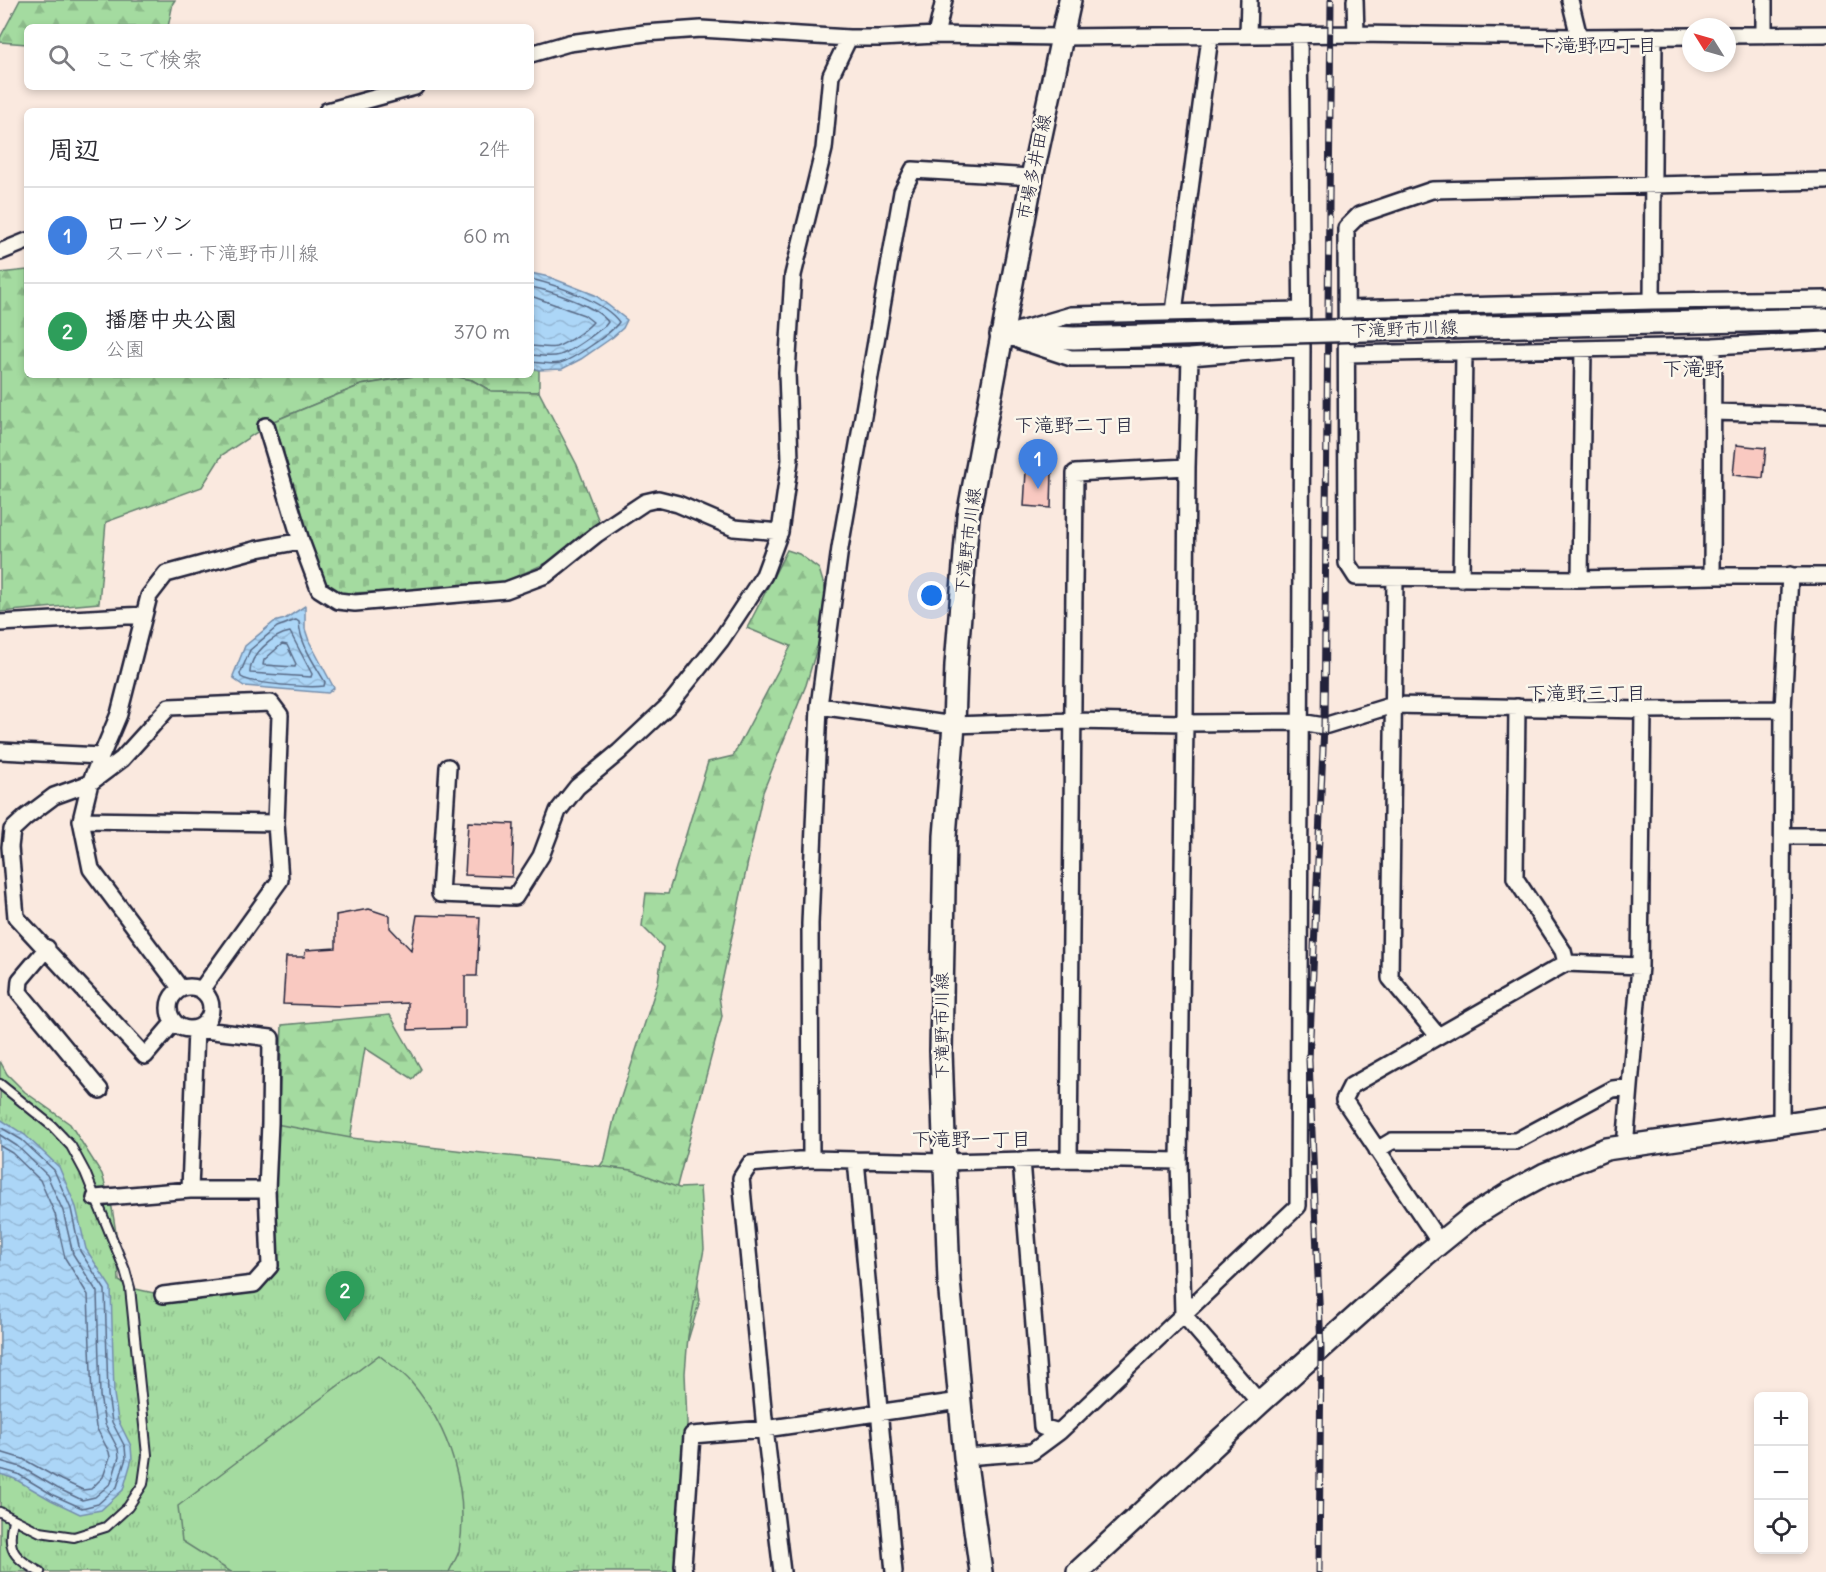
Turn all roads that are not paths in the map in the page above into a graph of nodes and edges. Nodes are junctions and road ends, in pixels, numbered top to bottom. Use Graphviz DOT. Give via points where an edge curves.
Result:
graph roads {
  1 [pos="944,0"];
  2 [pos="1070,0"];
  3 [pos="1249,0"];
  4 [pos="1355,0"];
  5 [pos="1570,0"];
  6 [pos="1764,0"];
  7 [pos="1299,34"];
  8 [pos="1356,34"];
  9 [pos="1826,34"];
  10 [pos="936,35"];
  11 [pos="1248,35"];
  12 [pos="1736,35"];
  13 [pos="1764,35"];
  14 [pos="1654,36"];
  15 [pos="1682,36"];
  16 [pos="1061,37"];
  17 [pos="1210,37"];
  18 [pos="1579,37"];
  19 [pos="849,38"];
  20 [pos="534,53"];
  21 [pos="404,90"];
  22 [pos="338,108"];
  23 [pos="1032,177"];
  24 [pos="1826,181"];
  25 [pos="1654,185"];
  26 [pos="24,242"];
  27 [pos="0,252"];
  28 [pos="1826,299"];
  29 [pos="1652,301"];
  30 [pos="1347,309"];
  31 [pos="1301,310"];
  32 [pos="1174,312"];
  33 [pos="1826,319"];
  34 [pos="1001,335"];
  35 [pos="1826,340"];
  36 [pos="1713,346"];
  37 [pos="1302,348"];
  38 [pos="1583,350"];
  39 [pos="1464,352"];
  40 [pos="1347,354"];
  41 [pos="1191,357"];
  42 [pos="1713,412"];
  43 [pos="1826,415"];
  44 [pos="266,426"];
  45 [pos="1187,467"];
  46 [pos="780,532"];
  47 [pos="301,542"];
  48 [pos="1790,575"];
  49 [pos="1712,576"];
  50 [pos="1826,576"];
  51 [pos="1395,578"];
  52 [pos="1461,579"];
  53 [pos="1580,579"];
  54 [pos="144,615"];
  55 [pos="0,623"];
  56 [pos="1393,705"];
  57 [pos="819,706"];
  58 [pos="1517,707"];
  59 [pos="1783,709"];
  60 [pos="1644,710"];
  61 [pos="1072,721"];
  62 [pos="1300,722"];
  63 [pos="1185,723"];
  64 [pos="954,725"];
  65 [pos="0,751"];
  66 [pos="101,756"];
  67 [pos="448,767"];
  68 [pos="90,783"];
  69 [pos="81,820"];
  70 [pos="276,823"];
  71 [pos="1783,836"];
  72 [pos="1826,836"];
  73 [pos="47,948"];
  74 [pos="1566,963"];
  75 [pos="1640,966"];
  76 [pos="181,989"];
  77 [pos="201,990"];
  78 [pos="174,1022"];
  79 [pos="196,1029"];
  80 [pos="1438,1036"];
  81 [pos="0,1084"];
  82 [pos="1630,1087"];
  83 [pos="100,1090"];
  84 [pos="1826,1118"];
  85 [pos="1780,1124"];
  86 [pos="1625,1147"];
  87 [pos="1377,1150"];
  88 [pos="811,1159"];
  89 [pos="1069,1159"];
  90 [pos="856,1160"];
  91 [pos="1021,1160"];
  92 [pos="1179,1161"];
  93 [pos="945,1162"];
  94 [pos="190,1190"];
  95 [pos="267,1190"];
  96 [pos="95,1198"];
  97 [pos="1440,1243"];
  98 [pos="163,1295"];
  99 [pos="1183,1314"];
  100 [pos="960,1401"];
  101 [pos="1260,1403"];
  102 [pos="879,1413"];
  103 [pos="765,1429"];
  104 [pos="1059,1432"];
  105 [pos="965,1457"];
  106 [pos="0,1512"];
  107 [pos="13,1520"];
  108 [pos="40,1572"];
  109 [pos="684,1572"];
  110 [pos="782,1572"];
  111 [pos="894,1572"];
  112 [pos="981,1572"];
  113 [pos="1078,1572"];
  1 -- 10 [label="street"];
  2 -- 16 [label="main road, 市場多井田線"];
  3 -- 11 [label="street"];
  4 -- 8 [label="street"];
  5 -- 18 [label="street"];
  6 -- 13 [label="street"];
  7 -- 8 [label="street"];
  7 -- 11 [label="street"];
  7 -- 31 [label="street"];
  8 -- 18 [label="street"];
  9 -- 13 [label="street"];
  10 -- 16 [label="street"];
  10 -- 19 [label="street"];
  11 -- 17 [label="street"];
  12 -- 13 [label="street"];
  14 -- 15 [label="street"];
  14 -- 18 [label="street"];
  14 -- 25 [label="street"];
  16 -- 17 [label="street"];
  16 -- 23 [label="main road, 市場多井田線"];
  17 -- 32 [label="street"];
  19 -- 20 [label="street" via="701,29 569,43"];
  19 -- 46 [label="street" via="831,75 824,149 793,275 787,372 790,460"];
  21 -- 22 [label="street"];
  23 -- 34 [label="main road, 市場多井田線"];
  23 -- 57 [label="street" via="913,170 902,192 840,548"];
  24 -- 25 [label="street"];
  25 -- 29 [label="street"];
  25 -- 30 [label="street" via="1432,190 1359,215 1346,228"];
  26 -- 27 [label="street"];
  28 -- 29 [label="street"];
  29 -- 30 [label="street"];
  30 -- 40 [label="street"];
  31 -- 32 [label="street"];
  31 -- 37 [label="street"];
  32 -- 34 [label="street" via="1071,315"];
  33 -- 34 [label="main road, 下滝野市川線, bridge" via="1074,338"];
  34 -- 41 [label="street" via="1071,358"];
  34 -- 64 [label="main road, 下滝野市川線" via="968,516"];
  35 -- 36 [label="street"];
  36 -- 38 [label="street"];
  36 -- 42 [label="street"];
  37 -- 41 [label="street"];
  37 -- 62 [label="street"];
  38 -- 39 [label="street"];
  38 -- 53 [label="street"];
  39 -- 40 [label="street"];
  39 -- 52 [label="street"];
  40 -- 51 [label="street" via="1347,563 1356,578"];
  41 -- 45 [label="street"];
  42 -- 43 [label="street"];
  42 -- 49 [label="street"];
  44 -- 47 [label="street"];
  45 -- 61 [label="street" via="1075,472"];
  45 -- 63 [label="street"];
  46 -- 47 [label="street" via="734,528 658,499 645,502 597,534 546,574 507,590 355,603 338,601 319,589"];
  46 -- 67 [label="street" via="764,574 721,640 670,704 577,787 558,811 542,856 515,897 440,894"];
  47 -- 54 [label="street" via="258,549 166,574 149,596"];
  48 -- 49 [label="street"];
  48 -- 50 [label="street"];
  48 -- 59 [label="street"];
  49 -- 53 [label="street"];
  51 -- 52 [label="street"];
  51 -- 56 [label="street"];
  52 -- 53 [label="street"];
  54 -- 55 [label="street"];
  54 -- 66 [label="street" via="119,714"];
  56 -- 58 [label="street"];
  56 -- 62 [label="street" via="1324,726"];
  56 -- 80 [label="street" via="1390,978"];
  57 -- 64 [label="street"];
  57 -- 88 [label="street" via="810,924"];
  58 -- 60 [label="street"];
  58 -- 74 [label="street" via="1515,878 1563,951"];
  59 -- 60 [label="street"];
  59 -- 71 [label="street"];
  60 -- 75 [label="street"];
  61 -- 63 [label="street"];
  61 -- 64 [label="street"];
  61 -- 89 [label="street"];
  62 -- 63 [label="street"];
  62 -- 99 [label="street" via="1298,1206"];
  63 -- 92 [label="street"];
  64 -- 93 [label="main road, 下滝野市川線" via="945,848 941,1051"];
  65 -- 66 [label="street"];
  66 -- 68 [label="street"];
  68 -- 69 [label="street"];
  68 -- 70 [label="street" via="122,759 169,707 271,703 280,715"];
  68 -- 73 [label="street" via="54,796 12,830 16,917"];
  69 -- 70 [label="street"];
  69 -- 76 [label="street" via="91,869"];
  70 -- 77 [label="street" via="280,880"];
  71 -- 72 [label="street"];
  71 -- 85 [label="street"];
  73 -- 78 [label="street" via="145,1056"];
  73 -- 83 [label="street" via="21,980 19,992"];
  74 -- 75 [label="street"];
  74 -- 80 [label="street"];
  75 -- 82 [label="street"];
  76 -- 77 [label="street"];
  76 -- 78 [label="street" via="169,1004"];
  77 -- 79 [label="street" via="208,995 212,1011 209,1019"];
  78 -- 79 [label="street" via="184,1029"];
  79 -- 94 [label="street"];
  79 -- 95 [label="street" via="271,1038"];
  80 -- 87 [label="street" via="1351,1086 1344,1100"];
  81 -- 96 [label="lane" via="71,1146"];
  82 -- 86 [label="street"];
  82 -- 87 [label="street" via="1613,1089 1516,1141 1392,1141"];
  84 -- 85 [label="main road"];
  85 -- 86 [label="main road"];
  86 -- 97 [label="main road" via="1606,1149 1545,1174 1473,1216"];
  87 -- 97 [label="street"];
  88 -- 90 [label="street"];
  88 -- 103 [label="street" via="750,1164 741,1178"];
  89 -- 91 [label="street"];
  89 -- 92 [label="street"];
  90 -- 93 [label="street"];
  90 -- 102 [label="street"];
  91 -- 93 [label="street"];
  91 -- 104 [label="street" via="1042,1427"];
  92 -- 99 [label="street"];
  93 -- 100 [label="main road, 下滝野市川線" via="949,1281"];
  94 -- 95 [label="street"];
  94 -- 96 [label="street"];
  95 -- 98 [label="street" via="270,1266 254,1284"];
  96 -- 107 [label="lane" via="130,1288 147,1455 143,1484 128,1507 106,1527 74,1537 40,1532"];
  97 -- 101 [label="main road"];
  99 -- 101 [label="street"];
  99 -- 104 [label="street"];
  100 -- 102 [label="street"];
  100 -- 105 [label="main road, 下滝野市川線"];
  101 -- 113 [label="main road"];
  102 -- 103 [label="street"];
  102 -- 111 [label="street"];
  103 -- 109 [label="street" via="692,1435"];
  103 -- 110 [label="street"];
  104 -- 105 [label="street" via="1032,1452"];
  105 -- 112 [label="main road, 下滝野市川線"];
  106 -- 107 [label="lane"];
  107 -- 108 [label="lane" via="11,1547 21,1562"];
}
